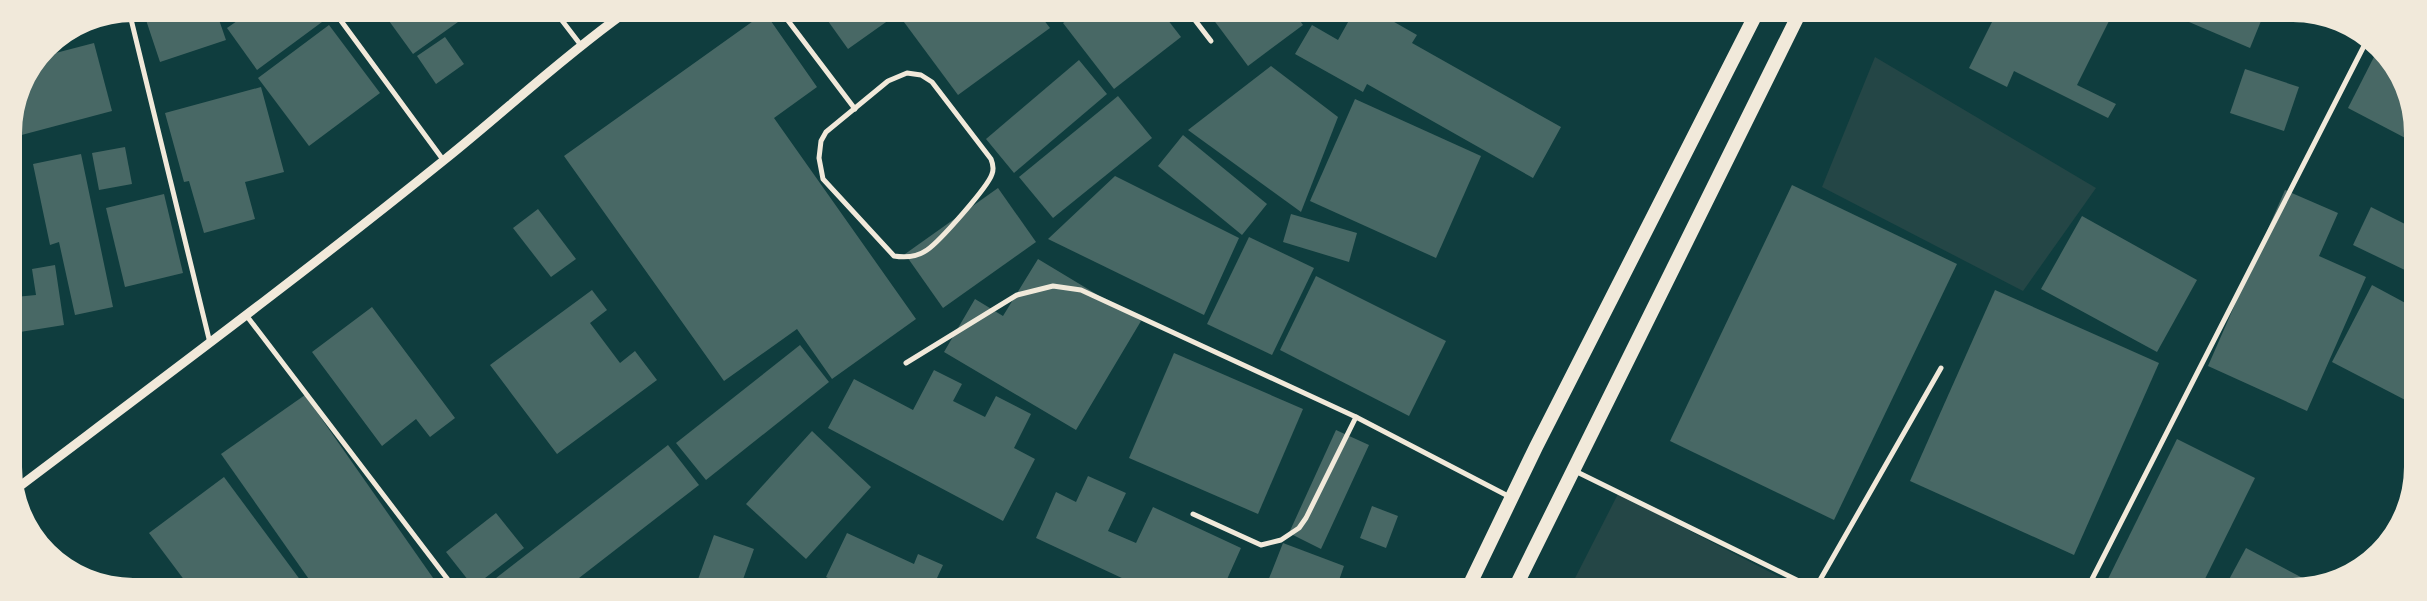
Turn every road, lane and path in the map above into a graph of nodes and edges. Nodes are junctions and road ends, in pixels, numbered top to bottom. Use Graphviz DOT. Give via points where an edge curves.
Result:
graph roads {
  1 [pos="1753,22"];
  2 [pos="1795,22"];
  3 [pos="132,23"];
  4 [pos="343,23"];
  5 [pos="564,23"];
  6 [pos="610,23"];
  7 [pos="790,23"];
  8 [pos="1197,23"];
  9 [pos="1211,41"];
  10 [pos="580,44"];
  11 [pos="2363,47"];
  12 [pos="855,109"];
  13 [pos="444,161"];
  14 [pos="246,315"];
  15 [pos="210,343"];
  16 [pos="906,363"];
  17 [pos="1941,368"];
  18 [pos="1356,417"];
  19 [pos="1573,470"];
  20 [pos="24,483"];
  21 [pos="1512,498"];
  22 [pos="1193,514"];
  23 [pos="1472,578"];
  24 [pos="1520,578"];
  25 [pos="1795,578"];
  26 [pos="1820,578"];
  27 [pos="2093,578"];
  28 [pos="447,579"];
  1 -- 21 [label="highway"];
  2 -- 19 [label="highway"];
  3 -- 15 [label="street"];
  4 -- 13 [label="street"];
  5 -- 10 [label="street"];
  6 -- 10 [label="street"];
  7 -- 12 [label="street"];
  8 -- 9 [label="street"];
  10 -- 13 [label="street"];
  11 -- 27 [label="street"];
  12 -- 12 [label="street" via="888,81 907,73 921,74 932,82 994,165 978,196 927,250 908,258 894,256 823,178 819,158 821,141 826,132"];
  13 -- 14 [label="street"];
  14 -- 15 [label="street"];
  14 -- 28 [label="street"];
  15 -- 20 [label="street"];
  16 -- 18 [label="street" via="1017,295 1053,286 1081,290"];
  17 -- 26 [label="street"];
  18 -- 21 [label="street"];
  18 -- 22 [label="street" via="1306,518 1299,528 1281,540 1261,544"];
  19 -- 24 [label="highway"];
  19 -- 25 [label="street"];
  21 -- 23 [label="highway"];
}
